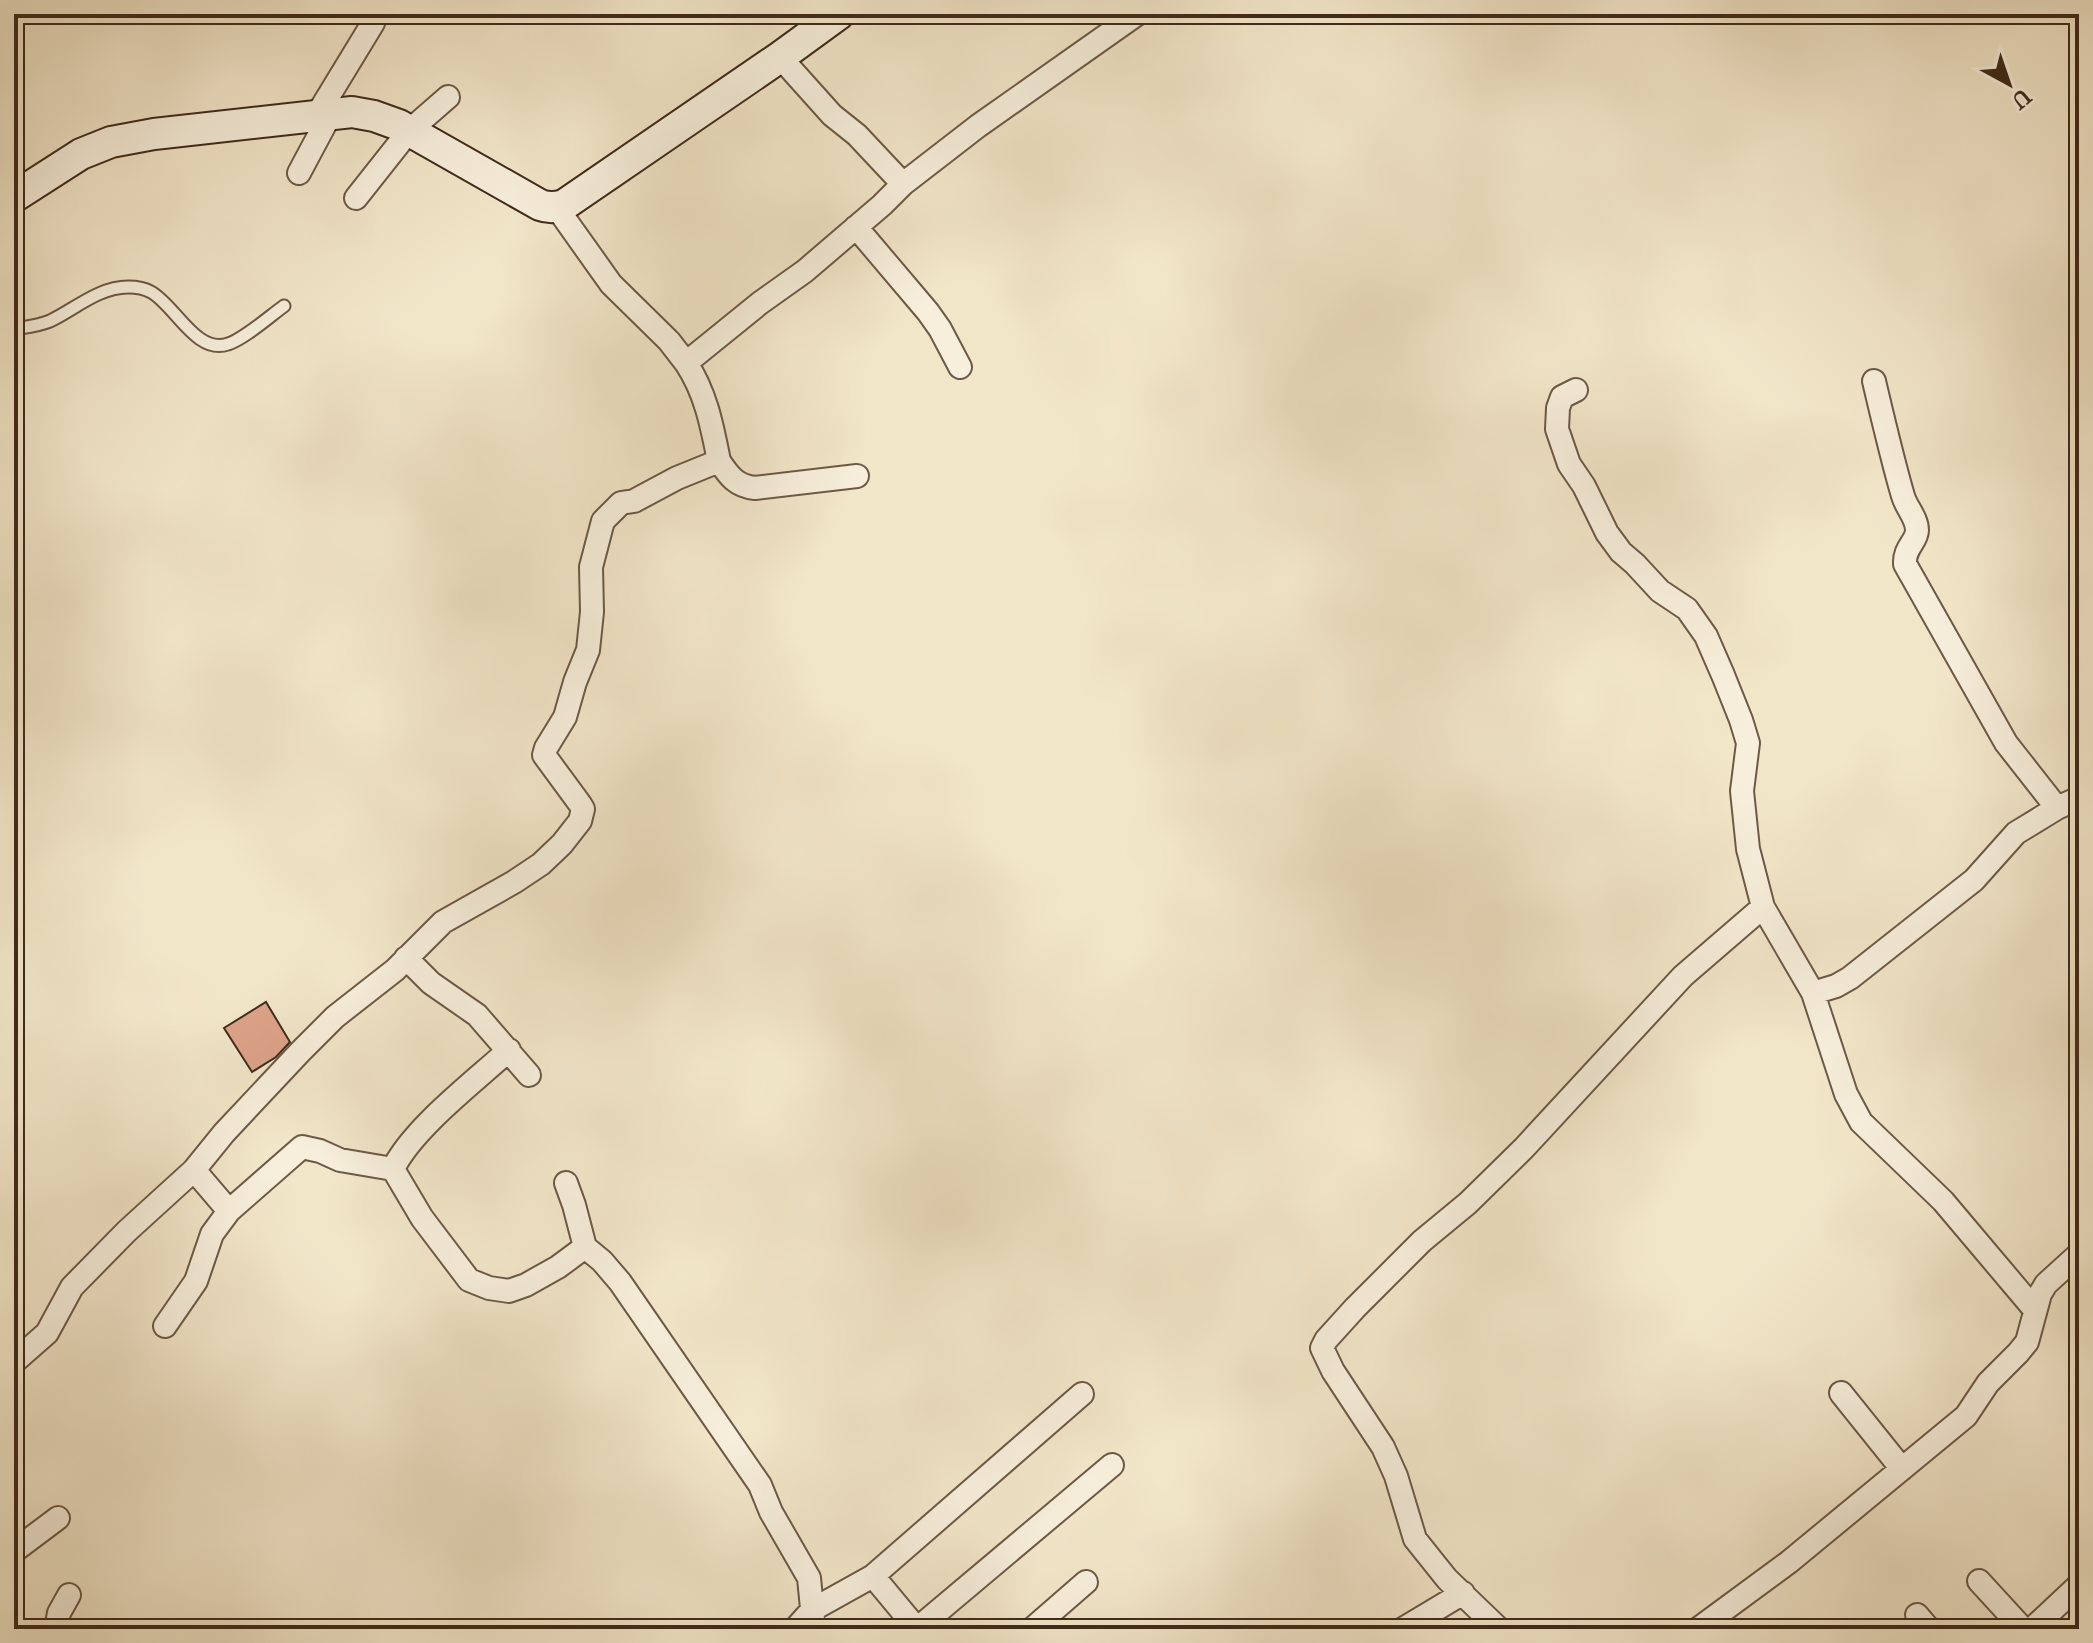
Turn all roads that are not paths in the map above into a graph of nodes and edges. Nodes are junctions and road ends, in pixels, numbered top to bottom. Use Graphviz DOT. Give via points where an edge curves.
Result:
graph roads {
  1 [pos="376,14"];
  2 [pos="839,14"];
  3 [pos="1137,14"];
  4 [pos="780,57"];
  5 [pos="448,97"];
  6 [pos="324,114"];
  7 [pos="409,131"];
  8 [pos="299,173"];
  9 [pos="903,184"];
  10 [pos="14,197"];
  11 [pos="356,198"];
  12 [pos="557,208"];
  13 [pos="856,227"];
  14 [pos="284,306"];
  15 [pos="14,329"];
  16 [pos="686,363"];
  17 [pos="960,367"];
  18 [pos="1874,381"];
  19 [pos="1576,390"];
  20 [pos="719,461"];
  21 [pos="857,476"];
  22 [pos="2079,798"];
  23 [pos="2057,808"];
  24 [pos="1763,907"];
  25 [pos="406,958"];
  26 [pos="1813,993"];
  27 [pos="509,1050"];
  28 [pos="529,1075"];
  29 [pos="393,1169"];
  30 [pos="194,1170"];
  31 [pos="566,1183"];
  32 [pos="229,1211"];
  33 [pos="585,1247"];
  34 [pos="2079,1254"];
  35 [pos="2035,1310"];
  36 [pos="165,1326"];
  37 [pos="14,1362"];
  38 [pos="1841,1393"];
  39 [pos="1082,1394"];
  40 [pos="1112,1465"];
  41 [pos="1902,1469"];
  42 [pos="58,1518"];
  43 [pos="14,1551"];
  44 [pos="873,1576"];
  45 [pos="1979,1581"];
  46 [pos="1086,1582"];
  47 [pos="2079,1585"];
  48 [pos="1463,1593"];
  49 [pos="69,1595"];
  50 [pos="813,1619"];
  51 [pos="56,1629"];
  52 [pos="795,1629"];
  53 [pos="917,1629"];
  54 [pos="1032,1629"];
  55 [pos="1403,1629"];
  56 [pos="1499,1629"];
  57 [pos="1698,1629"];
  58 [pos="2023,1629"];
  59 [pos="2032,1629"];
  1 -- 6 [label="street"];
  2 -- 4 [label="street"];
  3 -- 9 [label="street"];
  4 -- 9 [label="street"];
  4 -- 12 [label="street"];
  5 -- 7 [label="street"];
  6 -- 7 [label="street" via="374,116"];
  6 -- 8 [label="street"];
  6 -- 10 [label="street" via="111,142 81,154"];
  7 -- 11 [label="street"];
  7 -- 12 [label="street" via="540,205"];
  9 -- 13 [label="street"];
  12 -- 16 [label="street" via="611,284"];
  13 -- 16 [label="street"];
  13 -- 17 [label="street" via="928,312"];
  14 -- 15 [label="lane" via="226,345 200,339 159,297 135,287 114,288 49,322"];
  16 -- 20 [label="street" via="701,388"];
  18 -- 23 [label="street" via="1894,466 1917,528 1905,564 2006,743"];
  19 -- 24 [label="street" via="1562,397 1558,408 1557,429 1569,464 1613,543 1660,591 1687,609 1706,636 1741,720 1748,743 1742,791 1748,849"];
  20 -- 21 [label="street" via="744,487"];
  20 -- 25 [label="street" via="621,503 603,521 591,567 588,650 565,717 544,755 583,809 580,821 541,864 443,922"];
  22 -- 23 [label="street"];
  23 -- 26 [label="street" via="2016,833 1974,880 1850,978"];
  24 -- 26 [label="street"];
  24 -- 48 [label="street" via="1683,976 1524,1148 1422,1241 1322,1348 1383,1447 1415,1539"];
  25 -- 27 [label="street" via="477,1015"];
  25 -- 30 [label="street" via="335,1017"];
  26 -- 35 [label="street" via="1846,1094 1861,1122 1943,1201"];
  27 -- 28 [label="street"];
  27 -- 29 [label="street" via="434,1118 399,1155"];
  29 -- 32 [label="street" via="302,1147"];
  29 -- 33 [label="street" via="469,1280 509,1291"];
  30 -- 32 [label="street"];
  30 -- 37 [label="street" via="72,1287 47,1333"];
  31 -- 33 [label="street"];
  32 -- 36 [label="street" via="212,1234 196,1281"];
  33 -- 50 [label="street" via="620,1282 760,1485 809,1578"];
  34 -- 35 [label="street" via="2046,1284"];
  35 -- 41 [label="street" via="2027,1342 1988,1383 1966,1416"];
  38 -- 41 [label="street"];
  39 -- 44 [label="street"];
  40 -- 53 [label="street"];
  41 -- 57 [label="street"];
  42 -- 43 [label="street"];
  44 -- 50 [label="street"];
  44 -- 53 [label="street"];
  45 -- 58 [label="street"];
  46 -- 54 [label="street"];
  47 -- 59 [label="street"];
  48 -- 55 [label="street"];
  48 -- 56 [label="street"];
  49 -- 51 [label="street"];
  50 -- 52 [label="street"];
}
